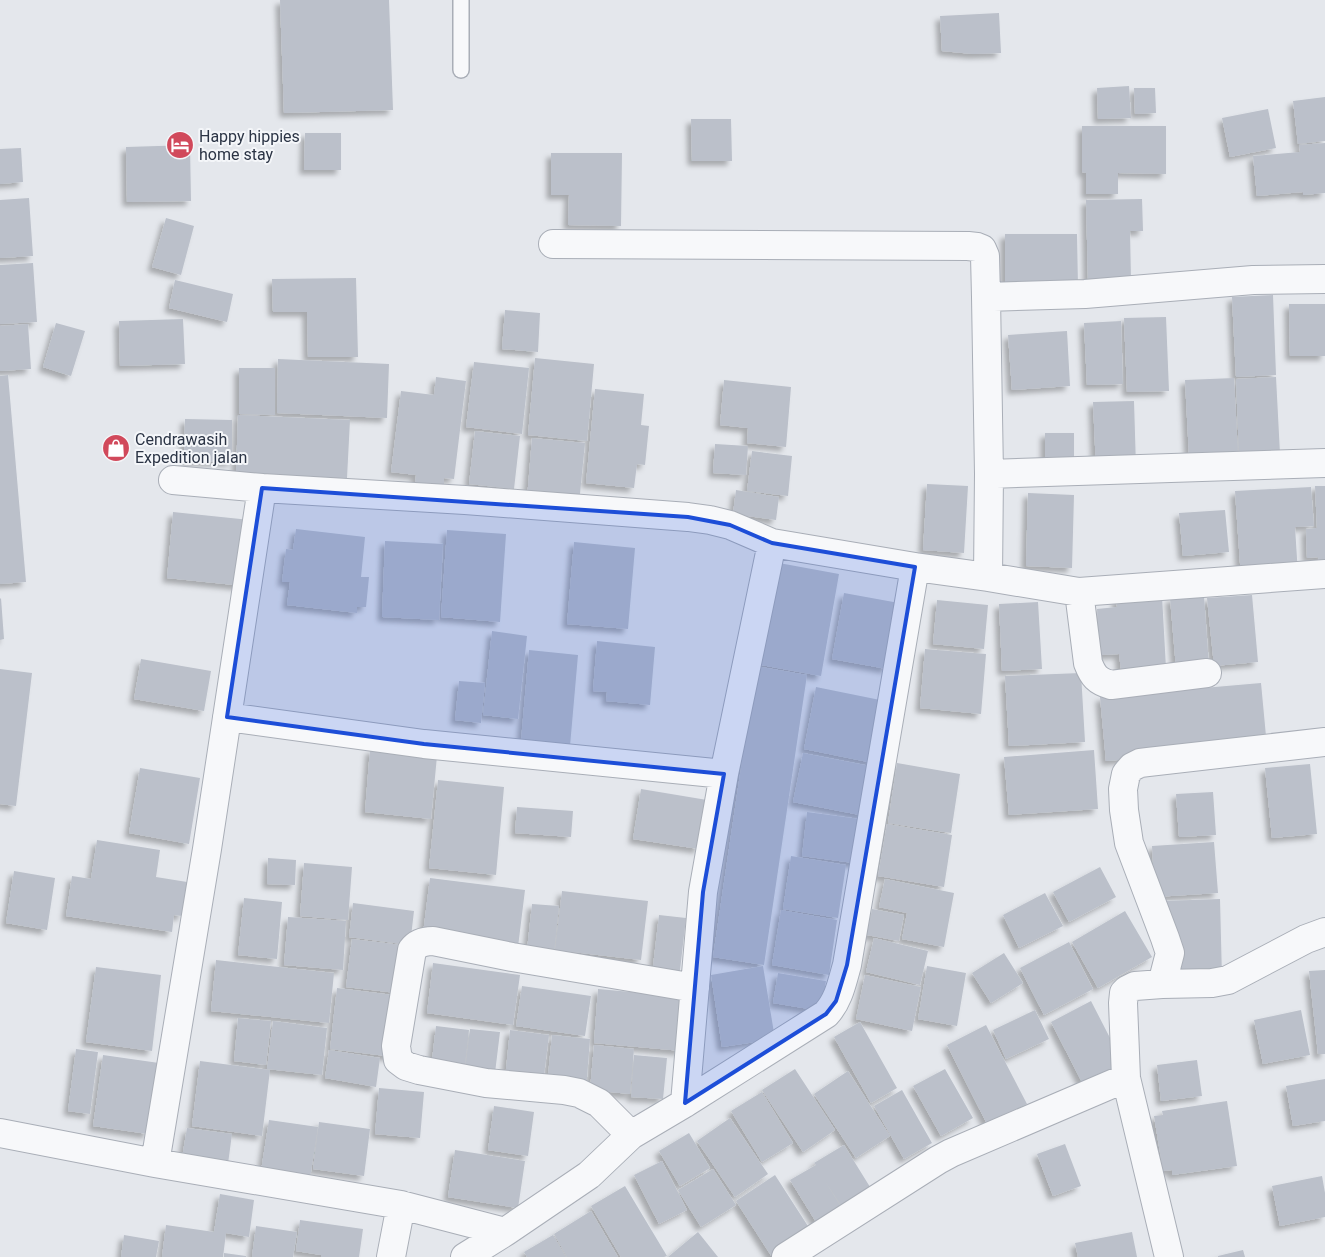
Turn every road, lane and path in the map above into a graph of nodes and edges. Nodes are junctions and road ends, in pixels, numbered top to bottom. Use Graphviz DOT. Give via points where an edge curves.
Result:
graph roads {
  1 [pos="461,0"];
  2 [pos="461,70"];
  3 [pos="554,244"];
  4 [pos="1325,279"];
  5 [pos="986,297"];
  6 [pos="1325,462"];
  7 [pos="989,474"];
  8 [pos="173,480"];
  9 [pos="262,488"];
  10 [pos="772,543"];
  11 [pos="915,567"];
  12 [pos="1325,574"];
  13 [pos="988,577"];
  14 [pos="1078,592"];
  15 [pos="1207,672"];
  16 [pos="227,717"];
  17 [pos="1325,742"];
  18 [pos="724,774"];
  19 [pos="1325,932"];
  20 [pos="1162,984"];
  21 [pos="695,988"];
  22 [pos="1126,1078"];
  23 [pos="685,1102"];
  24 [pos="0,1133"];
  25 [pos="631,1135"];
  26 [pos="154,1163"];
  27 [pos="401,1205"];
  28 [pos="505,1232"];
  29 [pos="391,1257"];
  30 [pos="465,1257"];
  31 [pos="786,1257"];
  32 [pos="1169,1257"];
  1 -- 2 [label="lane"];
  3 -- 5 [label="street" via="977,247 985,256"];
  4 -- 5 [label="street" via="1253,280 1085,294"];
  5 -- 7 [label="street"];
  6 -- 7 [label="street"];
  7 -- 13 [label="street"];
  8 -- 9 [label="street"];
  9 -- 10 [label="street" via="688,517 730,525"];
  9 -- 16 [label="street"];
  10 -- 11 [label="street"];
  10 -- 18 [label="street"];
  11 -- 13 [label="street"];
  11 -- 23 [label="street" via="847,965 836,1001 826,1014"];
  12 -- 14 [label="street"];
  13 -- 14 [label="street"];
  14 -- 15 [label="street" via="1088,663 1102,683 1111,685"];
  16 -- 18 [label="street" via="424,744"];
  16 -- 26 [label="street"];
  17 -- 20 [label="street" via="1140,763 1126,774 1122,788 1129,843 1170,953"];
  18 -- 21 [label="street" via="703,892"];
  19 -- 20 [label="street" via="1228,980"];
  20 -- 22 [label="street" via="1135,986 1124,993"];
  21 -- 23 [label="street"];
  21 -- 25 [label="street" via="433,941 412,950 396,1046 398,1060 419,1070 486,1083 579,1093 599,1103"];
  22 -- 31 [label="street" via="951,1152"];
  22 -- 32 [label="street"];
  23 -- 25 [label="street"];
  24 -- 26 [label="street"];
  25 -- 28 [label="street" via="589,1175"];
  26 -- 27 [label="street"];
  27 -- 28 [label="street"];
  27 -- 29 [label="street"];
  28 -- 30 [label="street"];
}
